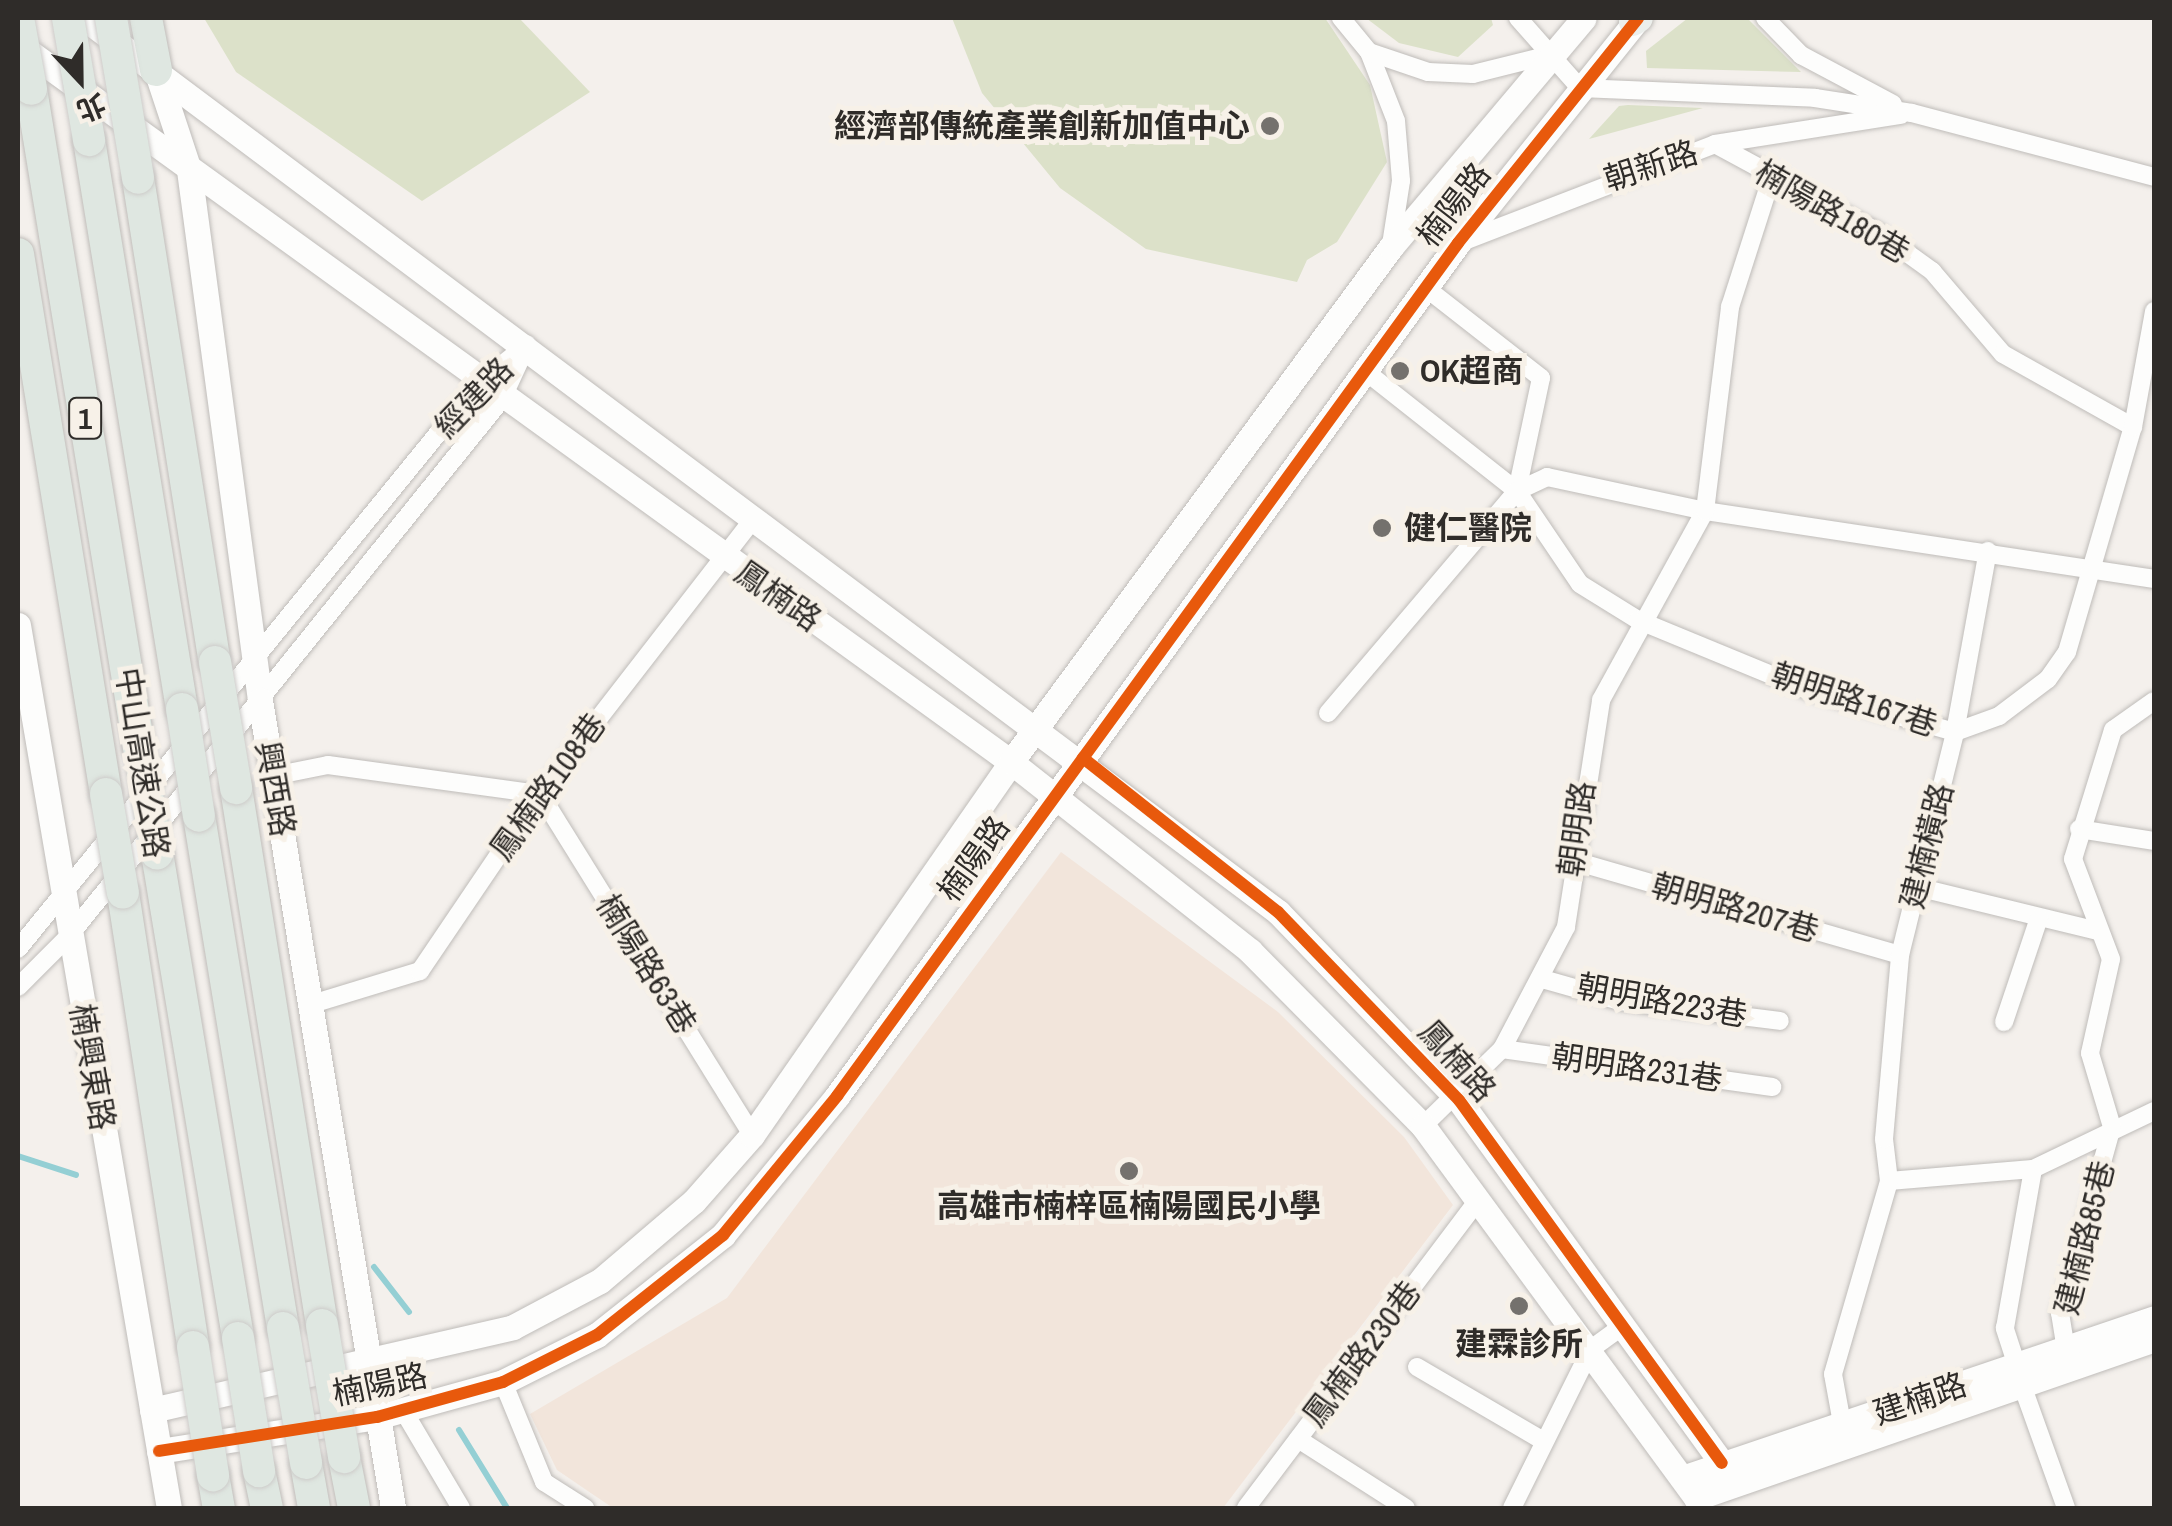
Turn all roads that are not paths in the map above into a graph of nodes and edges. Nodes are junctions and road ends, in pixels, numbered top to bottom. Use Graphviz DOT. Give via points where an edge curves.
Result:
graph roads {
  1 [pos="18,18"];
  2 [pos="68,18"];
  3 [pos="84,18"];
  4 [pos="111,18"];
  5 [pos="146,18"];
  6 [pos="1341,18"];
  7 [pos="1518,18"];
  8 [pos="1584,18"];
  9 [pos="1765,18"];
  10 [pos="1637,19"];
  11 [pos="18,44"];
  12 [pos="1369,52"];
  13 [pos="1549,54"];
  14 [pos="156,70"];
  15 [pos="1580,88"];
  16 [pos="1912,113"];
  17 [pos="1715,144"];
  18 [pos="189,170"];
  19 [pos="1772,176"];
  20 [pos="2154,177"];
  21 [pos="1458,243"];
  22 [pos="1390,246"];
  23 [pos="18,254"];
  24 [pos="1426,288"];
  25 [pos="2154,311"];
  26 [pos="527,345"];
  27 [pos="1365,371"];
  28 [pos="479,383"];
  29 [pos="502,400"];
  30 [pos="2133,426"];
  31 [pos="1517,492"];
  32 [pos="1706,511"];
  33 [pos="753,519"];
  34 [pos="1988,551"];
  35 [pos="721,555"];
  36 [pos="2095,568"];
  37 [pos="2154,579"];
  38 [pos="1638,620"];
  39 [pos="18,625"];
  40 [pos="256,661"];
  41 [pos="260,700"];
  42 [pos="2154,701"];
  43 [pos="1328,714"];
  44 [pos="1038,726"];
  45 [pos="1955,732"];
  46 [pos="1083,758"];
  47 [pos="1011,762"];
  48 [pos="273,776"];
  49 [pos="540,794"];
  50 [pos="1054,795"];
  51 [pos="2079,829"];
  52 [pos="2154,841"];
  53 [pos="1571,860"];
  54 [pos="1918,886"];
  55 [pos="63,903"];
  56 [pos="2038,918"];
  57 [pos="2097,930"];
  58 [pos="69,936"];
  59 [pos="18,949"];
  60 [pos="1900,956"];
  61 [pos="1546,980"];
  62 [pos="18,987"];
  63 [pos="312,1004"];
  64 [pos="1780,1021"];
  65 [pos="2004,1022"];
  66 [pos="1502,1049"];
  67 [pos="1772,1087"];
  68 [pos="1459,1100"];
  69 [pos="2154,1111"];
  70 [pos="1423,1126"];
  71 [pos="2112,1128"];
  72 [pos="752,1134"];
  73 [pos="2033,1169"];
  74 [pos="1888,1181"];
  75 [pos="1478,1200"];
  76 [pos="2154,1318"];
  77 [pos="1624,1325"];
  78 [pos="2154,1339"];
  79 [pos="1591,1349"];
  80 [pos="2067,1359"];
  81 [pos="368,1366"];
  82 [pos="1417,1368"];
  83 [pos="2020,1376"];
  84 [pos="503,1382"];
  85 [pos="152,1410"];
  86 [pos="390,1413"];
  87 [pos="1844,1435"];
  88 [pos="1298,1439"];
  89 [pos="1542,1440"];
  90 [pos="159,1451"];
  91 [pos="1727,1485"];
  92 [pos="1692,1494"];
  93 [pos="169,1508"];
  94 [pos="218,1508"];
  95 [pos="266,1508"];
  96 [pos="314,1508"];
  97 [pos="354,1508"];
  98 [pos="393,1508"];
  99 [pos="461,1508"];
  100 [pos="585,1508"];
  101 [pos="1246,1508"];
  102 [pos="1406,1508"];
  103 [pos="1512,1508"];
  104 [pos="2066,1508"];
  1 -- 95 [label="highway, 中山高速公路 / 1, bridge"];
  2 -- 96 [label="highway, 中山高速公路 / 1, bridge"];
  3 -- 14 [label="street, 鳳楠路"];
  4 -- 97 [label="highway, bridge"];
  5 -- 14 [label="highway"];
  6 -- 12 [label="street"];
  7 -- 13 [label="street"];
  8 -- 13 [label="street, 楠陽路"];
  9 -- 16 [label="street, 朝新路" via="1801,56"];
  10 -- 15 [label="street, 楠陽路"];
  11 -- 18 [label="street, 鳳楠路"];
  12 -- 13 [label="street" via="1428,72 1473,74"];
  12 -- 22 [label="street" via="1400,146"];
  13 -- 15 [label="street"];
  13 -- 22 [label="street, 楠陽路"];
  14 -- 18 [label="street, 興西路"];
  14 -- 26 [label="street, 鳳楠路"];
  15 -- 16 [label="street, 朝新路" via="1815,98"];
  15 -- 21 [label="street, 楠陽路"];
  16 -- 17 [label="street, 朝新路"];
  16 -- 20 [label="street, 朝新路"];
  17 -- 19 [label="street, 楠陽路180巷"];
  17 -- 21 [label="street, 朝新路"];
  18 -- 28 [label="street, 鳳楠路"];
  18 -- 40 [label="street, 興西路"];
  19 -- 30 [label="street, 楠陽路180巷" via="1932,271 2015,363"];
  19 -- 32 [label="street, 朝明路" via="1730,307"];
  21 -- 24 [label="street, 楠陽路"];
  22 -- 44 [label="street, 楠陽路"];
  23 -- 94 [label="highway, bridge"];
  24 -- 27 [label="street, 楠陽路"];
  24 -- 31 [label="street" via="1537,372"];
  25 -- 30 [label="street"];
  26 -- 28 [label="street, 經建路"];
  26 -- 29 [label="street, 經建路"];
  26 -- 33 [label="street, 鳳楠路"];
  27 -- 31 [label="street"];
  27 -- 46 [label="street, 楠陽路"];
  28 -- 29 [label="street, 鳳楠路"];
  28 -- 40 [label="street, 經建路"];
  29 -- 35 [label="street, 鳳楠路"];
  29 -- 41 [label="street, 經建路"];
  30 -- 36 [label="street"];
  31 -- 32 [label="street" via="1546,477"];
  31 -- 38 [label="street, 朝明路167巷" via="1558,562"];
  31 -- 43 [label="street"];
  32 -- 34 [label="street"];
  32 -- 38 [label="street, 朝明路"];
  33 -- 35 [label="street, 鳳楠路108巷"];
  33 -- 44 [label="street, 鳳楠路"];
  34 -- 36 [label="street"];
  34 -- 45 [label="street, 朝明路167巷"];
  35 -- 47 [label="street, 鳳楠路"];
  35 -- 49 [label="street, 鳳楠路108巷"];
  36 -- 37 [label="street"];
  36 -- 45 [label="street" via="2048,679 1998,716"];
  38 -- 45 [label="street, 朝明路167巷" via="1810,691"];
  38 -- 53 [label="street, 朝明路" via="1601,700"];
  39 -- 55 [label="street, 楠興東路"];
  40 -- 41 [label="street, 興西路"];
  40 -- 55 [label="street, 經建路"];
  41 -- 48 [label="street, 興西路"];
  41 -- 58 [label="street, 經建路"];
  42 -- 51 [label="street" via="2113,730"];
  44 -- 46 [label="street, 鳳楠路"];
  44 -- 47 [label="street, 楠陽路"];
  45 -- 54 [label="street, 建楠橫路"];
  46 -- 50 [label="street, 楠陽路"];
  46 -- 68 [label="street, 鳳楠路" via="1278,912"];
  47 -- 50 [label="street, 鳳楠路"];
  47 -- 72 [label="street, 楠陽路"];
  48 -- 49 [label="street" via="328,765"];
  48 -- 63 [label="street, 興西路"];
  49 -- 63 [label="street, 鳳楠路108巷" via="420,971"];
  49 -- 72 [label="street, 楠陽路63巷"];
  50 -- 70 [label="street, 鳳楠路" via="1250,950"];
  50 -- 84 [label="street, 楠陽路" via="836,1096 722,1235 597,1335"];
  51 -- 52 [label="street"];
  51 -- 57 [label="street" via="2073,858"];
  53 -- 60 [label="street, 朝明路207巷"];
  53 -- 61 [label="street, 朝明路" via="1566,926"];
  54 -- 56 [label="street"];
  54 -- 60 [label="street, 建楠橫路"];
  55 -- 58 [label="street, 楠興東路"];
  55 -- 59 [label="street, 經建路"];
  56 -- 57 [label="street"];
  56 -- 65 [label="street"];
  57 -- 71 [label="street" via="2112,959 2090,1053"];
  58 -- 62 [label="street, 經建路"];
  58 -- 85 [label="street, 楠興東路"];
  60 -- 74 [label="street, 建楠橫路" via="1884,1139"];
  61 -- 64 [label="street, 朝明路223巷" via="1620,1000"];
  61 -- 66 [label="street, 朝明路"];
  63 -- 81 [label="street, 興西路"];
  66 -- 67 [label="street, 朝明路231巷"];
  66 -- 68 [label="street, 朝明路"];
  68 -- 70 [label="street, 朝明路"];
  68 -- 77 [label="street, 鳳楠路"];
  69 -- 71 [label="street"];
  70 -- 75 [label="street, 鳳楠路"];
  71 -- 73 [label="street"];
  71 -- 80 [label="street, 建楠路85巷" via="2060,1314"];
  72 -- 81 [label="street, 楠陽路" via="694,1202 600,1281 513,1327"];
  73 -- 74 [label="street"];
  73 -- 83 [label="street" via="2005,1328"];
  74 -- 87 [label="street, 建楠橫路" via="1833,1374"];
  75 -- 79 [label="street, 鳳楠路"];
  75 -- 88 [label="street, 鳳楠路230巷"];
  76 -- 80 [label="street, 建楠路"];
  77 -- 79 [label="street"];
  77 -- 91 [label="street, 鳳楠路"];
  78 -- 80 [label="street, 建楠路"];
  79 -- 89 [label="street"];
  79 -- 92 [label="street, 鳳楠路"];
  80 -- 83 [label="street, 建楠路"];
  81 -- 85 [label="street, 楠陽路"];
  81 -- 86 [label="street, 興西路"];
  82 -- 89 [label="street"];
  83 -- 87 [label="street, 建楠路"];
  83 -- 104 [label="street"];
  84 -- 86 [label="street, 楠陽路"];
  84 -- 100 [label="street" via="535,1468"];
  85 -- 90 [label="street, 楠興東路"];
  86 -- 90 [label="street, 楠陽路"];
  86 -- 98 [label="street, 興西路"];
  86 -- 99 [label="street"];
  87 -- 91 [label="street, 建楠路"];
  88 -- 101 [label="street, 鳳楠路230巷"];
  88 -- 102 [label="street"];
  89 -- 103 [label="street"];
  90 -- 93 [label="street, 楠興東路"];
  91 -- 92 [label="street, 建楠路"];
}
